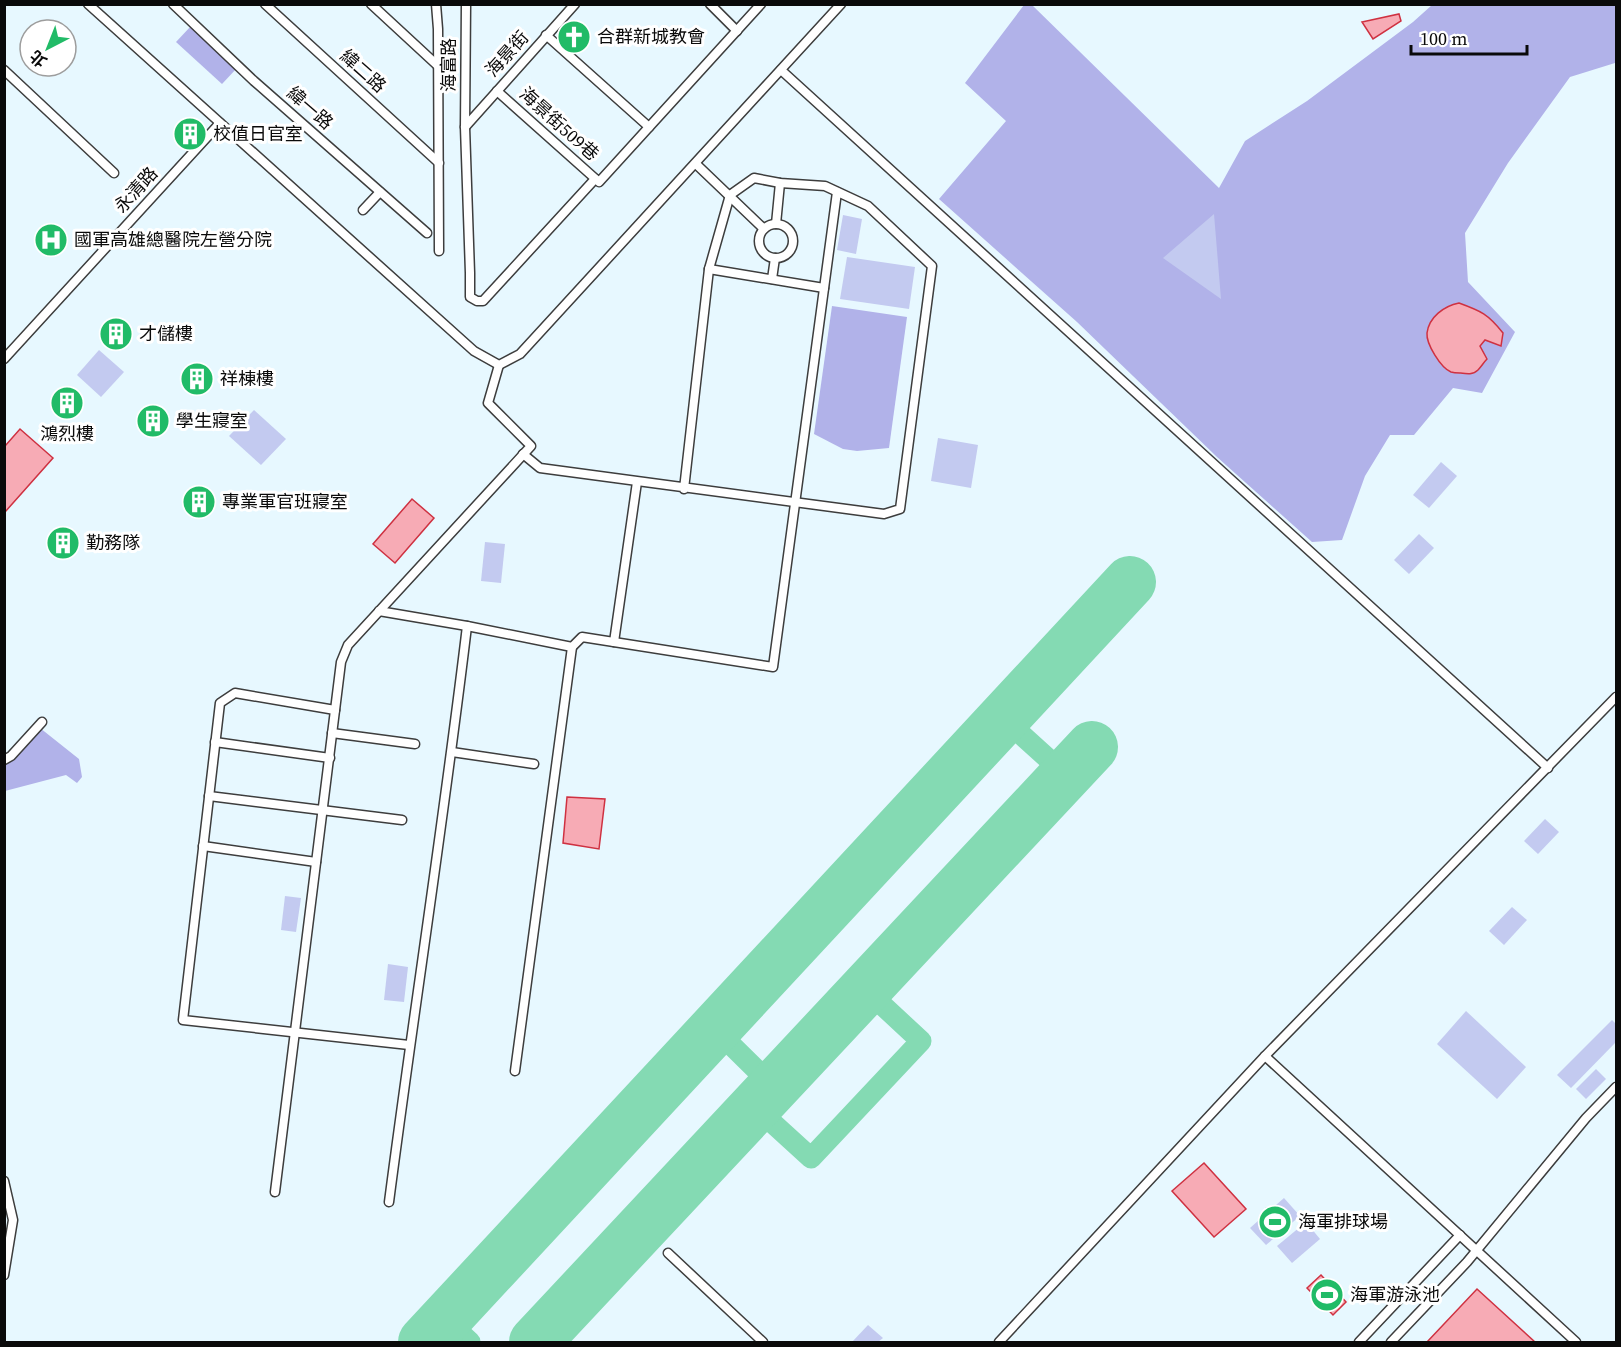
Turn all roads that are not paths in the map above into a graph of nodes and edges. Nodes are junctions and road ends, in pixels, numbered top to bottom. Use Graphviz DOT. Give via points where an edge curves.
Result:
graph roads {
  1 [pos="88,4"];
  2 [pos="173,4"];
  3 [pos="265,4"];
  4 [pos="370,4"];
  5 [pos="436,4"];
  6 [pos="466,4"];
  7 [pos="575,4"];
  8 [pos="710,4"];
  9 [pos="761,4"];
  10 [pos="841,4"];
  11 [pos="737,31"];
  12 [pos="546,35"];
  13 [pos="437,65"];
  14 [pos="4,70"];
  15 [pos="781,70"];
  16 [pos="497,91"];
  17 [pos="220,123"];
  18 [pos="465,127"];
  19 [pos="649,127"];
  20 [pos="439,163"];
  21 [pos="696,164"];
  22 [pos="114,173"];
  23 [pos="597,180"];
  24 [pos="780,183"];
  25 [pos="380,192"];
  26 [pos="837,192"];
  27 [pos="730,195"];
  28 [pos="363,210"];
  29 [pos="776,224"];
  30 [pos="764,229"];
  31 [pos="427,233"];
  32 [pos="439,251"];
  33 [pos="775,258"];
  34 [pos="709,269"];
  35 [pos="772,279"];
  36 [pos="824,288"];
  37 [pos="4,359"];
  38 [pos="499,365"];
  39 [pos="523,454"];
  40 [pos="637,482"];
  41 [pos="684,489"];
  42 [pos="795,502"];
  43 [pos="379,611"];
  44 [pos="467,626"];
  45 [pos="614,642"];
  46 [pos="572,647"];
  47 [pos="1617,697"];
  48 [pos="335,710"];
  49 [pos="42,722"];
  50 [pos="332,733"];
  51 [pos="215,742"];
  52 [pos="415,744"];
  53 [pos="452,752"];
  54 [pos="330,758"];
  55 [pos="4,760"];
  56 [pos="534,764"];
  57 [pos="1548,768"];
  58 [pos="209,796"];
  59 [pos="323,810"];
  60 [pos="402,820"];
  61 [pos="203,846"];
  62 [pos="316,862"];
  63 [pos="295,1033"];
  64 [pos="409,1045"];
  65 [pos="1265,1056"];
  66 [pos="515,1071"];
  67 [pos="1617,1087"];
  68 [pos="4,1181"];
  69 [pos="275,1192"];
  70 [pos="389,1202"];
  71 [pos="1460,1235"];
  72 [pos="1477,1250"];
  73 [pos="668,1253"];
  74 [pos="4,1275"];
  75 [pos="763,1342"];
  76 [pos="999,1342"];
  77 [pos="1359,1342"];
  78 [pos="1391,1342"];
  79 [pos="1576,1342"];
  1 -- 17 [label="street"];
  2 -- 25 [label="street, 緯一路"];
  3 -- 20 [label="street, 緯二路"];
  4 -- 13 [label="street"];
  5 -- 13 [label="street"];
  6 -- 18 [label="street, 海富路"];
  7 -- 12 [label="street, 海景街"];
  8 -- 11 [label="street"];
  9 -- 11 [label="street"];
  10 -- 15 [label="street"];
  11 -- 19 [label="street"];
  12 -- 16 [label="street, 海景街"];
  12 -- 19 [label="street"];
  13 -- 20 [label="street"];
  14 -- 22 [label="street"];
  15 -- 21 [label="street"];
  15 -- 57 [label="street"];
  16 -- 18 [label="street, 海景街"];
  16 -- 23 [label="street, 海景街509巷"];
  17 -- 37 [label="street, 永清路"];
  17 -- 38 [label="street" via="474,351"];
  18 -- 23 [label="street, 海富路" via="470,297 477,301 489,295"];
  19 -- 23 [label="street"];
  20 -- 32 [label="street"];
  21 -- 27 [label="street"];
  21 -- 38 [label="street" via="520,354"];
  24 -- 26 [label="street" via="825,186"];
  24 -- 27 [label="street" via="754,178"];
  24 -- 29 [label="street"];
  25 -- 28 [label="street"];
  25 -- 31 [label="street, 緯一路"];
  26 -- 36 [label="street"];
  26 -- 42 [label="street" via="868,206 932,266 900,509 884,514"];
  27 -- 30 [label="street"];
  27 -- 34 [label="street"];
  29 -- 30 [label="street"];
  29 -- 33 [label="street" via="790,231 793,242 789,252"];
  30 -- 33 [label="street" via="759,244 765,254"];
  33 -- 35 [label="street"];
  34 -- 35 [label="street"];
  34 -- 41 [label="street"];
  35 -- 36 [label="street"];
  36 -- 42 [label="street"];
  38 -- 39 [label="street" via="488,403 531,446"];
  39 -- 40 [label="street" via="540,468"];
  39 -- 43 [label="street"];
  40 -- 41 [label="street"];
  40 -- 45 [label="street"];
  41 -- 42 [label="street"];
  42 -- 45 [label="street" via="773,667"];
  43 -- 44 [label="street"];
  43 -- 48 [label="street" via="348,645 341,662"];
  44 -- 46 [label="street"];
  44 -- 53 [label="street"];
  45 -- 46 [label="street" via="582,637"];
  46 -- 66 [label="street"];
  47 -- 57 [label="street"];
  48 -- 50 [label="street"];
  48 -- 51 [label="street" via="235,693 220,703"];
  49 -- 55 [label="street"];
  50 -- 52 [label="street"];
  50 -- 54 [label="street"];
  51 -- 54 [label="street"];
  51 -- 58 [label="street"];
  53 -- 56 [label="street"];
  53 -- 64 [label="street"];
  54 -- 59 [label="street"];
  57 -- 65 [label="street"];
  58 -- 59 [label="street"];
  58 -- 61 [label="street"];
  59 -- 60 [label="street"];
  59 -- 62 [label="street"];
  61 -- 62 [label="street"];
  61 -- 63 [label="street" via="183,1020"];
  62 -- 63 [label="street"];
  63 -- 64 [label="street"];
  63 -- 69 [label="street"];
  64 -- 70 [label="street"];
  65 -- 71 [label="street"];
  65 -- 76 [label="street"];
  67 -- 72 [label="street"];
  68 -- 74 [label="street" via="13,1220"];
  71 -- 72 [label="street"];
  71 -- 77 [label="street"];
  72 -- 78 [label="street"];
  72 -- 79 [label="street"];
  73 -- 75 [label="street"];
}
